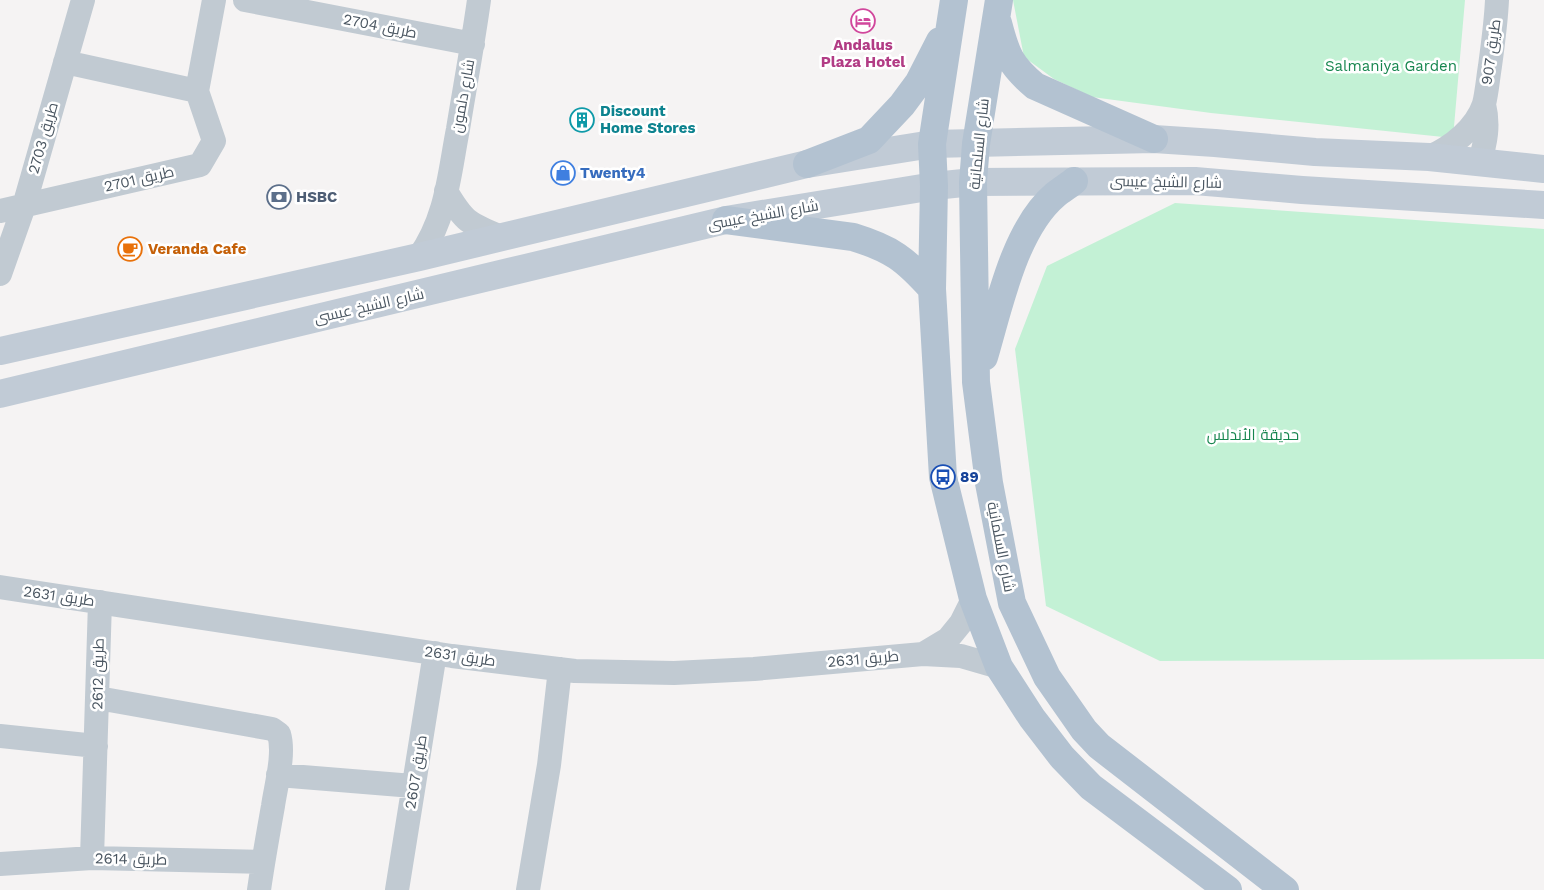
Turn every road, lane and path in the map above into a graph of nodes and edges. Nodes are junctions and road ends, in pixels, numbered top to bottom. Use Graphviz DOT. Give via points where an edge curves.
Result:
graph roads {
  1 [pos="83,0"];
  2 [pos="214,0"];
  3 [pos="245,0"];
  4 [pos="479,0"];
  5 [pos="1498,0"];
  6 [pos="288,4"];
  7 [pos="998,8"];
  8 [pos="952,10"];
  9 [pos="473,44"];
  10 [pos="65,62"];
  11 [pos="197,91"];
  12 [pos="1484,104"];
  13 [pos="1154,139"];
  14 [pos="932,144"];
  15 [pos="976,144"];
  16 [pos="1429,157"];
  17 [pos="1479,163"];
  18 [pos="807,164"];
  19 [pos="1544,170"];
  20 [pos="973,182"];
  21 [pos="1074,182"];
  22 [pos="934,186"];
  23 [pos="1302,190"];
  24 [pos="446,191"];
  25 [pos="1544,205"];
  26 [pos="24,206"];
  27 [pos="0,211"];
  28 [pos="726,220"];
  29 [pos="501,237"];
  30 [pos="419,256"];
  31 [pos="0,274"];
  32 [pos="932,289"];
  33 [pos="0,351"];
  34 [pos="976,382"];
  35 [pos="0,394"];
  36 [pos="0,587"];
  37 [pos="973,599"];
  38 [pos="100,602"];
  39 [pos="435,653"];
  40 [pos="923,654"];
  41 [pos="999,667"];
  42 [pos="560,669"];
  43 [pos="98,698"];
  44 [pos="0,736"];
  45 [pos="96,746"];
  46 [pos="278,775"];
  47 [pos="413,786"];
  48 [pos="92,858"];
  49 [pos="263,862"];
  50 [pos="0,864"];
  51 [pos="260,890"];
  52 [pos="397,890"];
  53 [pos="528,890"];
  54 [pos="1228,890"];
  55 [pos="1285,890"];
  1 -- 10 [label="street, طريق 2703"];
  2 -- 11 [label="street, طريق 2701"];
  3 -- 6 [label="street, طريق 2704"];
  4 -- 9 [label="street, شارع دلمون"];
  5 -- 12 [label="street, طريق 907"];
  6 -- 9 [label="street, طريق 2704"];
  7 -- 13 [label="main road" via="1010,62 1035,86"];
  7 -- 15 [label="main road, شارع السلمانية"];
  8 -- 14 [label="main road"];
  8 -- 18 [label="main road" via="919,82 902,106 869,140"];
  9 -- 24 [label="street, شارع دلمون"];
  10 -- 11 [label="street"];
  10 -- 26 [label="street, طريق 2703"];
  11 -- 26 [label="street, طريق 2701" via="214,140 200,164"];
  12 -- 16 [label="street, طريق 907" via="1460,138"];
  12 -- 17 [label="street, طريق 907" via="1486,136"];
  13 -- 15 [label="main road"];
  13 -- 16 [label="main road"];
  14 -- 15 [label="main road"];
  14 -- 18 [label="main road"];
  14 -- 22 [label="main road"];
  15 -- 20 [label="main road, شارع السلمانية"];
  16 -- 17 [label="main road"];
  17 -- 19 [label="main road"];
  17 -- 23 [label="main road" via="1463,178 1440,186 1344,182"];
  18 -- 29 [label="main road"];
  20 -- 21 [label="main road, شارع الشيخ عيسى"];
  20 -- 22 [label="main road, شارع الشيخ عيسى"];
  20 -- 34 [label="main road, شارع السلمانية"];
  21 -- 23 [label="main road, شارع الشيخ عيسى" via="1195,181"];
  21 -- 34 [label="main road" via="1054,195 1027,230 1017,250"];
  22 -- 28 [label="main road, شارع الشيخ عيسى"];
  22 -- 32 [label="main road"];
  23 -- 25 [label="main road, شارع الشيخ عيسى"];
  24 -- 29 [label="street" via="466,220"];
  24 -- 30 [label="street, شارع دلمون" via="437,227"];
  26 -- 27 [label="street, طريق 2701"];
  26 -- 31 [label="street, طريق 2703"];
  28 -- 32 [label="main road" via="853,237 869,242 892,252 912,267"];
  28 -- 35 [label="main road, شارع الشيخ عيسى"];
  29 -- 30 [label="main road"];
  30 -- 33 [label="main road"];
  32 -- 37 [label="main road" via="943,477"];
  34 -- 55 [label="main road, شارع السلمانية" via="989,483 1012,603 1047,677 1099,746"];
  36 -- 38 [label="street, طريق 2631"];
  37 -- 40 [label="street, طريق 2631" via="961,623 948,639"];
  37 -- 41 [label="main road"];
  38 -- 39 [label="street, طريق 2631"];
  38 -- 43 [label="street, طريق 2612"];
  39 -- 42 [label="street, طريق 2631"];
  39 -- 47 [label="street, طريق 2607"];
  40 -- 41 [label="street, طريق 2631" via="961,656"];
  40 -- 42 [label="street, طريق 2631" via="674,673"];
  41 -- 54 [label="main road" via="1048,740 1092,787"];
  42 -- 53 [label="street" via="550,765"];
  43 -- 45 [label="street, طريق 2612"];
  43 -- 46 [label="street" via="272,729 279,734 281,741"];
  44 -- 45 [label="street"];
  45 -- 48 [label="street, طريق 2612"];
  46 -- 47 [label="street"];
  46 -- 49 [label="street"];
  47 -- 52 [label="street, طريق 2607"];
  48 -- 49 [label="street, طريق 2614"];
  48 -- 50 [label="street, طريق 2614"];
  49 -- 51 [label="street"];
}
